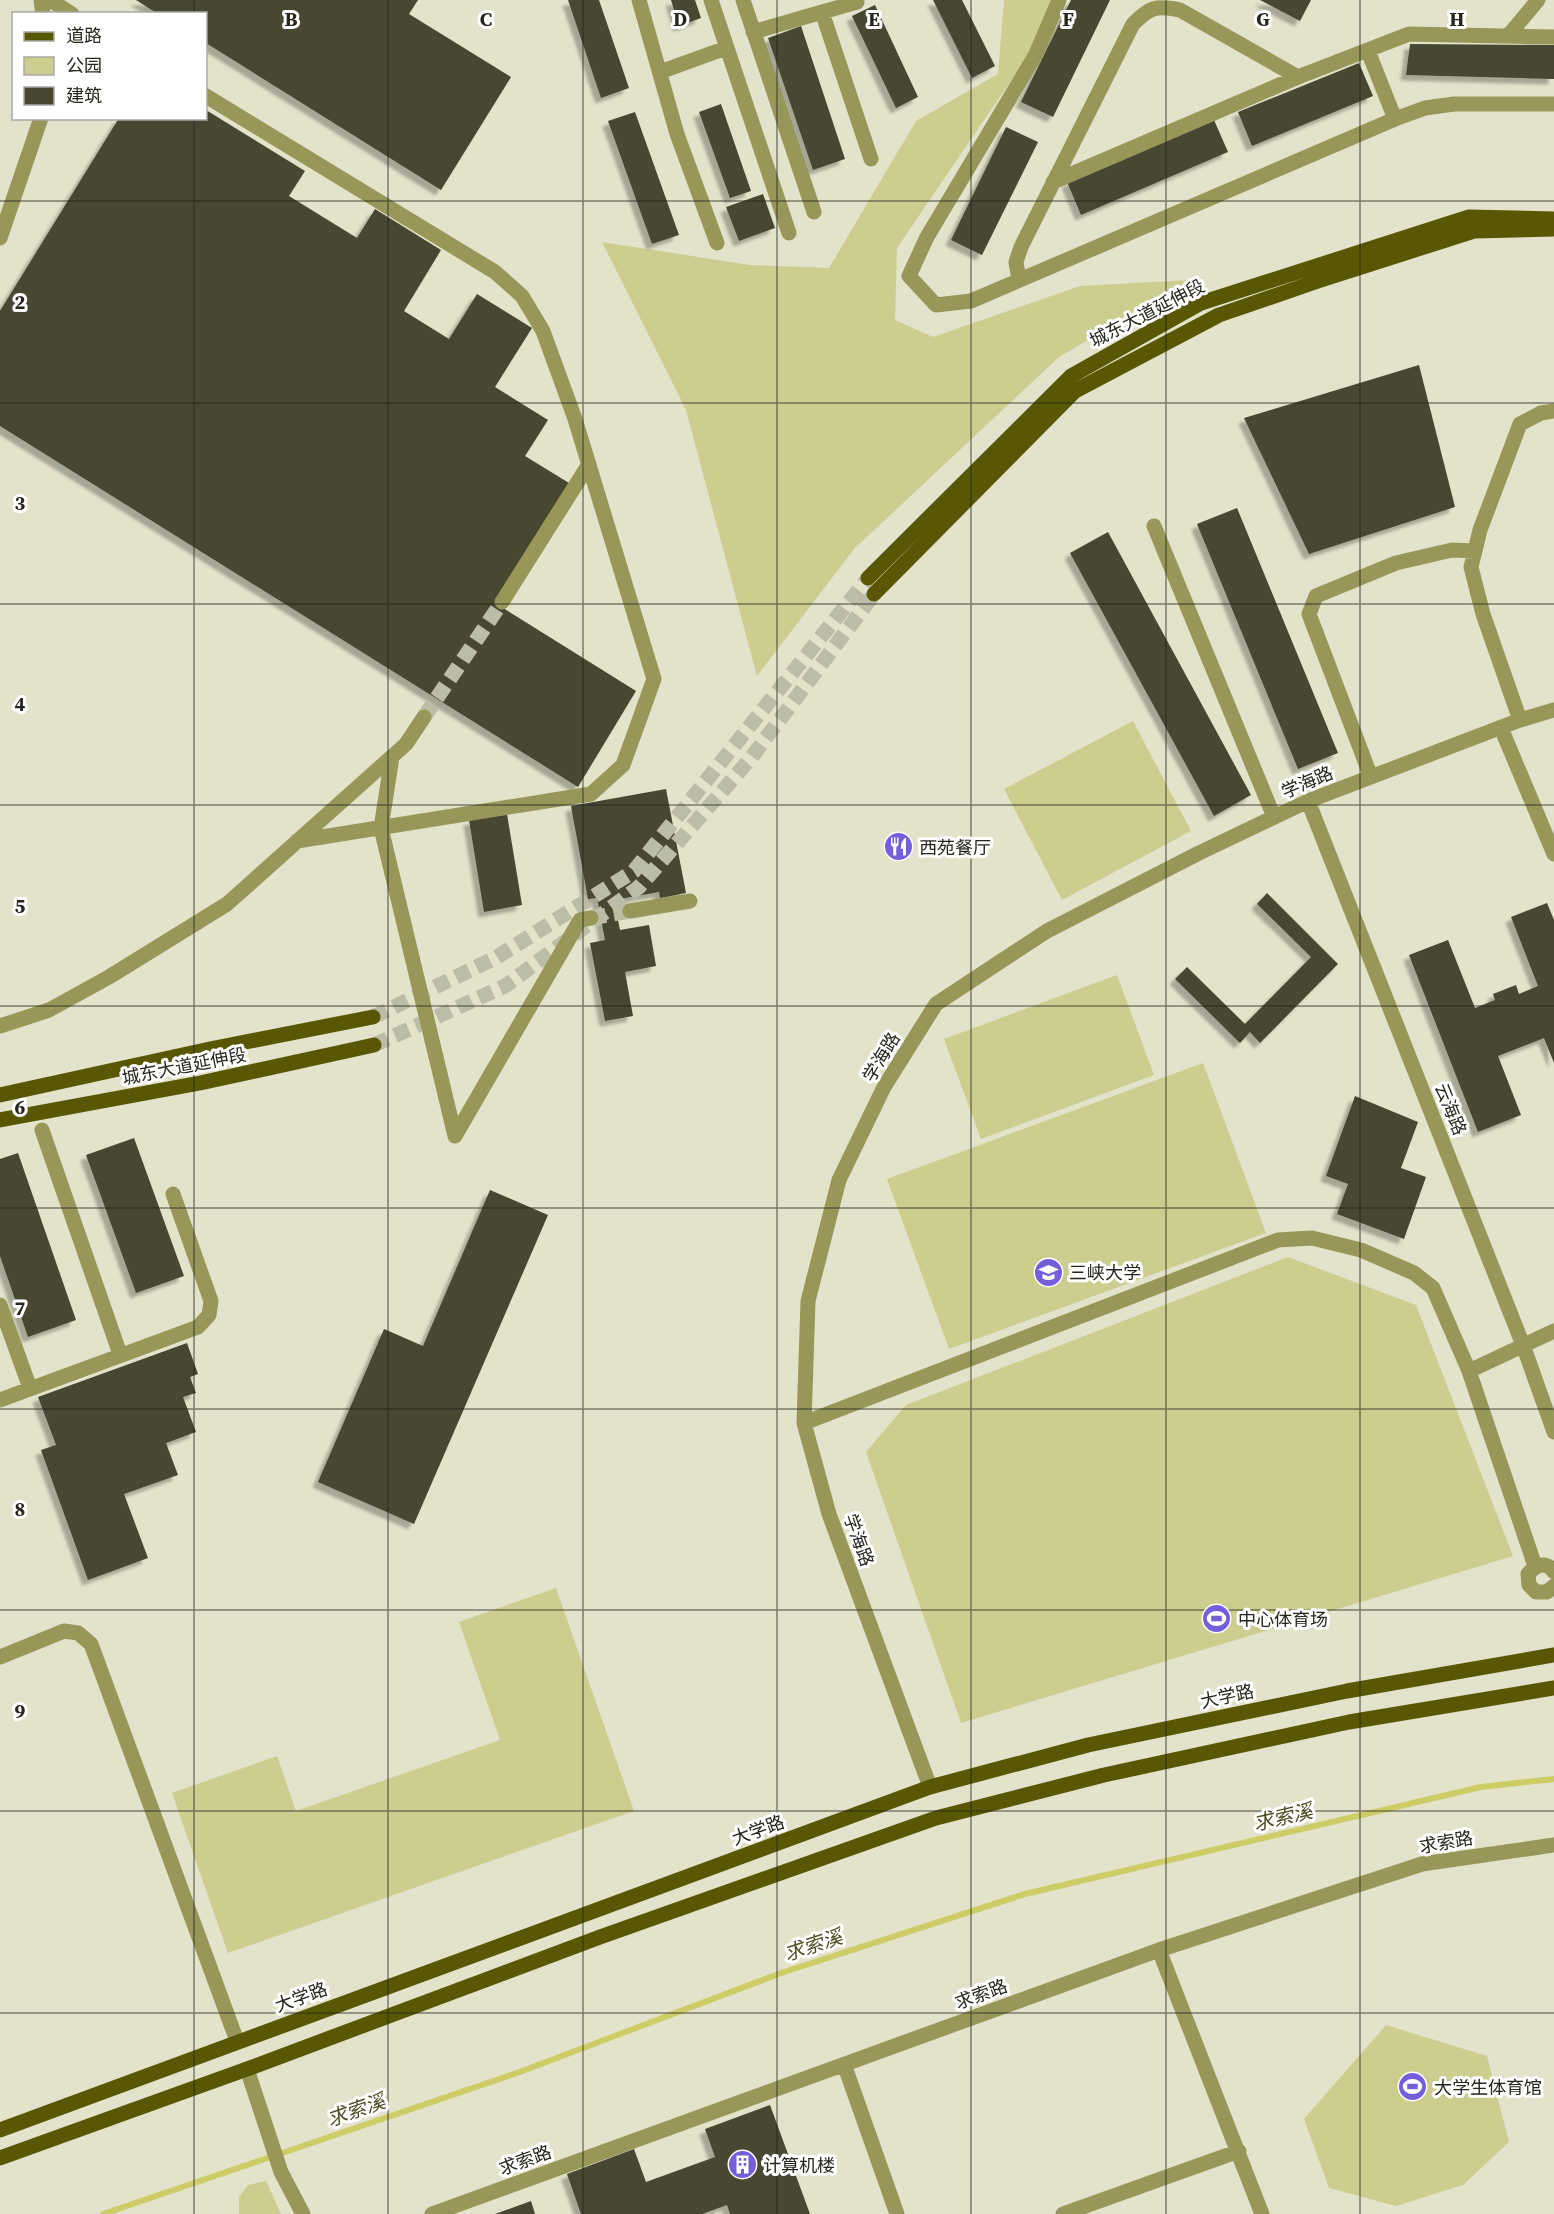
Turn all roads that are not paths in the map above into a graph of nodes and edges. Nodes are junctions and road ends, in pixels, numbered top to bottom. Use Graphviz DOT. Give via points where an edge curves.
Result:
graph roads {
  1 [pos="50,0"];
  2 [pos="639,0"];
  3 [pos="711,0"];
  4 [pos="743,0"];
  5 [pos="1059,0"];
  6 [pos="1538,0"];
  7 [pos="858,1"];
  8 [pos="69,12"];
  9 [pos="822,12"];
  10 [pos="753,32"];
  11 [pos="1508,36"];
  12 [pos="1554,37"];
  13 [pos="726,48"];
  14 [pos="1368,51"];
  15 [pos="660,72"];
  16 [pos="1298,77"];
  17 [pos="207,97"];
  18 [pos="1554,104"];
  19 [pos="1395,119"];
  20 [pos="40,120"];
  21 [pos="871,159"];
  22 [pos="1053,182"];
  23 [pos="814,212"];
  24 [pos="1554,219"];
  25 [pos="1554,229"];
  26 [pos="789,233"];
  27 [pos="0,238"];
  28 [pos="717,243"];
  29 [pos="1019,280"];
  30 [pos="1554,411"];
  31 [pos="589,464"];
  32 [pos="1154,526"];
  33 [pos="1475,551"];
  34 [pos="868,578"];
  35 [pos="874,594"];
  36 [pos="502,602"];
  37 [pos="1554,710"];
  38 [pos="424,717"];
  39 [pos="1520,720"];
  40 [pos="1500,728"];
  41 [pos="392,757"];
  42 [pos="1371,777"];
  43 [pos="1308,801"];
  44 [pos="1274,817"];
  45 [pos="381,828"];
  46 [pos="297,841"];
  47 [pos="1554,854"];
  48 [pos="690,901"];
  49 [pos="630,912"];
  50 [pos="591,918"];
  51 [pos="373,1017"];
  52 [pos="0,1026"];
  53 [pos="374,1045"];
  54 [pos="0,1095"];
  55 [pos="0,1120"];
  56 [pos="42,1130"];
  57 [pos="173,1194"];
  58 [pos="0,1305"];
  59 [pos="1554,1330"];
  60 [pos="1523,1345"];
  61 [pos="120,1354"];
  62 [pos="1469,1371"];
  63 [pos="30,1388"];
  64 [pos="0,1400"];
  65 [pos="804,1423"];
  66 [pos="1554,1432"];
  67 [pos="1535,1566"];
  68 [pos="1554,1572"];
  69 [pos="1554,1586"];
  70 [pos="1554,1655"];
  71 [pos="0,1657"];
  72 [pos="1554,1688"];
  73 [pos="930,1787"];
  74 [pos="1554,1845"];
  75 [pos="1159,1950"];
  76 [pos="237,2042"];
  77 [pos="844,2064"];
  78 [pos="247,2069"];
  79 [pos="0,2130"];
  80 [pos="1239,2151"];
  81 [pos="0,2158"];
  82 [pos="303,2214"];
  83 [pos="432,2214"];
  84 [pos="897,2214"];
  85 [pos="1063,2214"];
  86 [pos="1262,2214"];
  1 -- 8 [label="street"];
  2 -- 15 [label="street"];
  3 -- 13 [label="street"];
  4 -- 10 [label="street"];
  5 -- 29 [label="street" via="1036,54 927,237 909,276 936,305 971,301"];
  6 -- 11 [label="street"];
  7 -- 9 [label="street"];
  9 -- 10 [label="street"];
  9 -- 21 [label="street"];
  10 -- 23 [label="street"];
  11 -- 12 [label="street"];
  11 -- 14 [label="street" via="1409,34"];
  13 -- 15 [label="street"];
  13 -- 26 [label="street"];
  14 -- 16 [label="street"];
  14 -- 19 [label="street"];
  15 -- 28 [label="street" via="677,134"];
  16 -- 22 [label="street"];
  16 -- 22 [label="street" via="1180,10 1160,6 1133,24"];
  17 -- 31 [label="street" via="495,272 522,296 543,331"];
  18 -- 19 [label="street" via="1454,104 1425,108"];
  19 -- 29 [label="street"];
  20 -- 27 [label="street"];
  22 -- 29 [label="street" via="1021,247 1016,262"];
  24 -- 34 [label="main road, 城东大道延伸段" via="1469,217 1201,303 1071,376"];
  25 -- 35 [label="main road, 城东大道延伸段" via="1474,231 1318,281 1219,315 1075,391"];
  30 -- 33 [label="street" via="1520,424"];
  31 -- 36 [label="street"];
  31 -- 45 [label="street" via="654,679 623,765 591,794"];
  32 -- 44 [label="street"];
  33 -- 39 [label="street" via="1471,567 1481,605"];
  33 -- 42 [label="street" via="1452,550 1396,563 1316,596 1309,614"];
  37 -- 39 [label="street, 学海路"];
  38 -- 41 [label="street"];
  39 -- 40 [label="street, 学海路"];
  40 -- 42 [label="street, 学海路"];
  40 -- 47 [label="street"];
  41 -- 45 [label="street"];
  41 -- 46 [label="street"];
  42 -- 43 [label="street, 学海路"];
  43 -- 44 [label="street, 学海路"];
  43 -- 60 [label="street, 云海路"];
  44 -- 65 [label="street, 学海路" via="1047,931 936,1004 884,1087 839,1180 808,1301"];
  45 -- 46 [label="street"];
  45 -- 50 [label="street" via="455,1136 580,920"];
  46 -- 52 [label="street" via="227,904 49,1011"];
  48 -- 49 [label="street"];
  51 -- 54 [label="main road, 城东大道延伸段"];
  53 -- 55 [label="main road, 城东大道延伸段" via="200,1083"];
  56 -- 61 [label="street"];
  57 -- 61 [label="street" via="211,1301 209,1315 198,1327"];
  58 -- 63 [label="street"];
  59 -- 60 [label="street"];
  60 -- 62 [label="street"];
  60 -- 66 [label="street, 云海路"];
  61 -- 63 [label="street"];
  62 -- 65 [label="street" via="1432,1288 1414,1273 1361,1250 1312,1238 1278,1240"];
  62 -- 67 [label="street"];
  63 -- 64 [label="street"];
  65 -- 73 [label="street, 学海路" via="829,1514"];
  67 -- 68 [label="street" via="1543,1564"];
  67 -- 69 [label="street" via="1528,1574 1529,1585 1536,1592 1547,1592"];
  70 -- 73 [label="main road, 大学路" via="1347,1691 1100,1742"];
  71 -- 76 [label="street" via="64,1631 78,1634 91,1644"];
  72 -- 78 [label="main road" via="1349,1722 1104,1775 936,1818 611,1933"];
  73 -- 76 [label="main road, 大学路"];
  74 -- 75 [label="street, 求索路" via="1422,1864"];
  75 -- 77 [label="street, 求索路"];
  75 -- 80 [label="street"];
  76 -- 79 [label="main road, 大学路"];
  77 -- 83 [label="street, 求索路"];
  77 -- 84 [label="street"];
  78 -- 81 [label="main road"];
  78 -- 82 [label="street" via="281,2172"];
  80 -- 85 [label="street"];
  80 -- 86 [label="street"];
}
